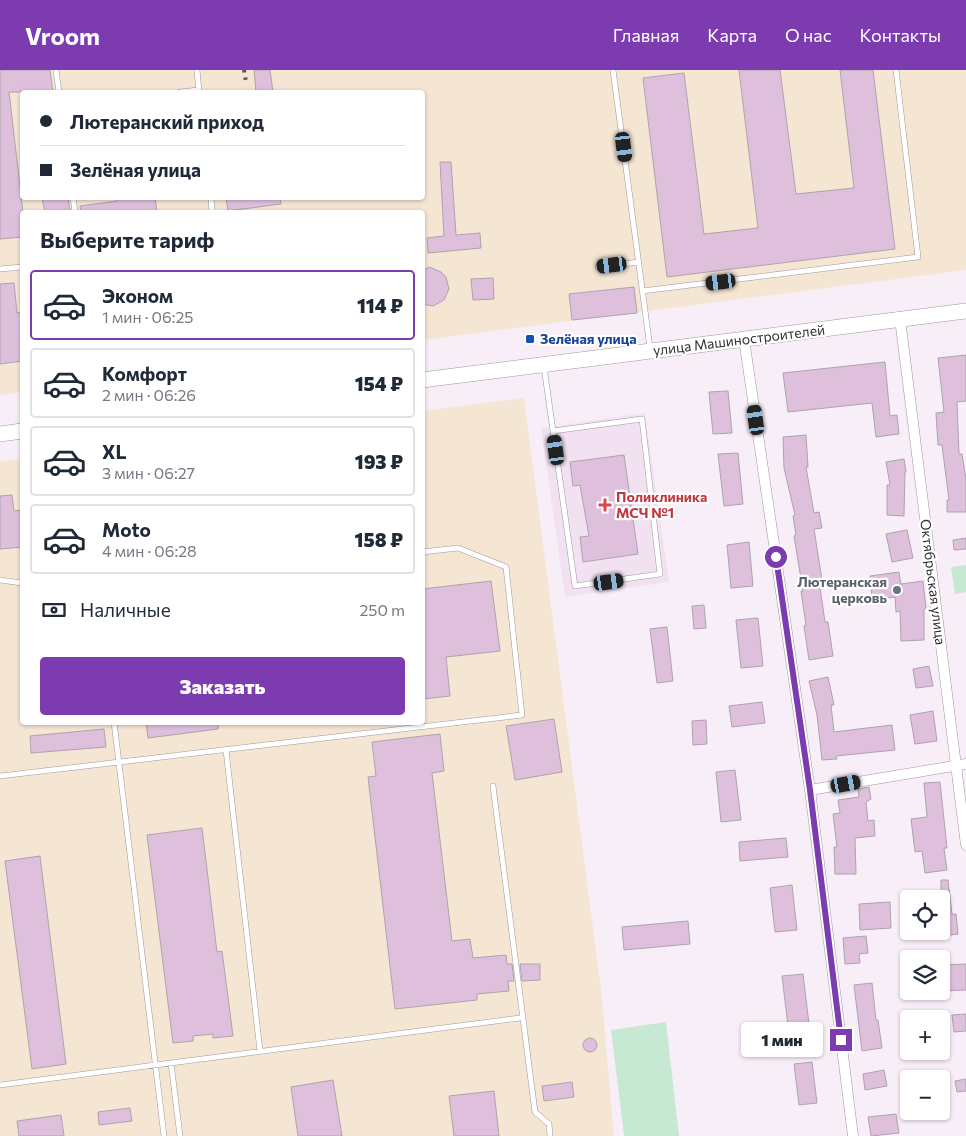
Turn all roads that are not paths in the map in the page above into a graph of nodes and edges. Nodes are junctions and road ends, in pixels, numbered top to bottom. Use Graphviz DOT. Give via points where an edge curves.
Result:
graph roads {
  1 [pos="56,70"];
  2 [pos="197,70"];
  3 [pos="614,70"];
  4 [pos="896,70"];
  5 [pos="59,90"];
  6 [pos="199,90"];
  7 [pos="638,262"];
  8 [pos="20,267"];
  9 [pos="598,267"];
  10 [pos="0,270"];
  11 [pos="642,291"];
  12 [pos="966,311"];
  13 [pos="900,319"];
  14 [pos="744,339"];
  15 [pos="650,351"];
  16 [pos="544,364"];
  17 [pos="425,380"];
  18 [pos="20,431"];
  19 [pos="553,431"];
  20 [pos="0,434"];
  21 [pos="425,552"];
  22 [pos="0,580"];
  23 [pos="20,583"];
  24 [pos="114,725"];
  25 [pos="226,750"];
  26 [pos="119,762"];
  27 [pos="961,764"];
  28 [pos="0,776"];
  29 [pos="493,786"];
  30 [pos="810,790"];
  31 [pos="966,846"];
  32 [pos="520,1018"];
  33 [pos="260,1051"];
  34 [pos="171,1063"];
  35 [pos="155,1065"];
  36 [pos="0,1085"];
  37 [pos="164,1136"];
  38 [pos="180,1136"];
  39 [pos="550,1136"];
  40 [pos="853,1136"];
  1 -- 5 [label="lane"];
  2 -- 6 [label="lane"];
  3 -- 7 [label="lane"];
  4 -- 11 [label="lane" via="918,257"];
  7 -- 9 [label="lane"];
  7 -- 11 [label="lane"];
  8 -- 10 [label="lane"];
  11 -- 15 [label="lane"];
  12 -- 13 [label="main road, улица Машиностроителей"];
  13 -- 14 [label="main road, улица Машиностроителей"];
  13 -- 27 [label="street, Октябрьская улица"];
  14 -- 15 [label="main road, улица Машиностроителей"];
  14 -- 30 [label="street"];
  15 -- 16 [label="main road, улица Машиностроителей"];
  16 -- 17 [label="main road, улица Машиностроителей"];
  16 -- 19 [label="lane"];
  18 -- 20 [label="main road"];
  19 -- 19 [label="lane" via="575,586 660,574 642,419"];
  21 -- 25 [label="lane" via="458,548 506,567 522,715"];
  22 -- 23 [label="lane"];
  24 -- 26 [label="lane"];
  25 -- 26 [label="lane"];
  25 -- 33 [label="lane"];
  26 -- 28 [label="lane"];
  26 -- 35 [label="lane"];
  27 -- 30 [label="street"];
  27 -- 31 [label="street, Октябрьская улица"];
  29 -- 39 [label="lane" via="535,1112 548,1124"];
  30 -- 40 [label="street"];
  32 -- 33 [label="lane"];
  33 -- 34 [label="lane"];
  34 -- 35 [label="lane"];
  34 -- 38 [label="lane"];
  35 -- 36 [label="lane"];
  35 -- 37 [label="lane"];
}
